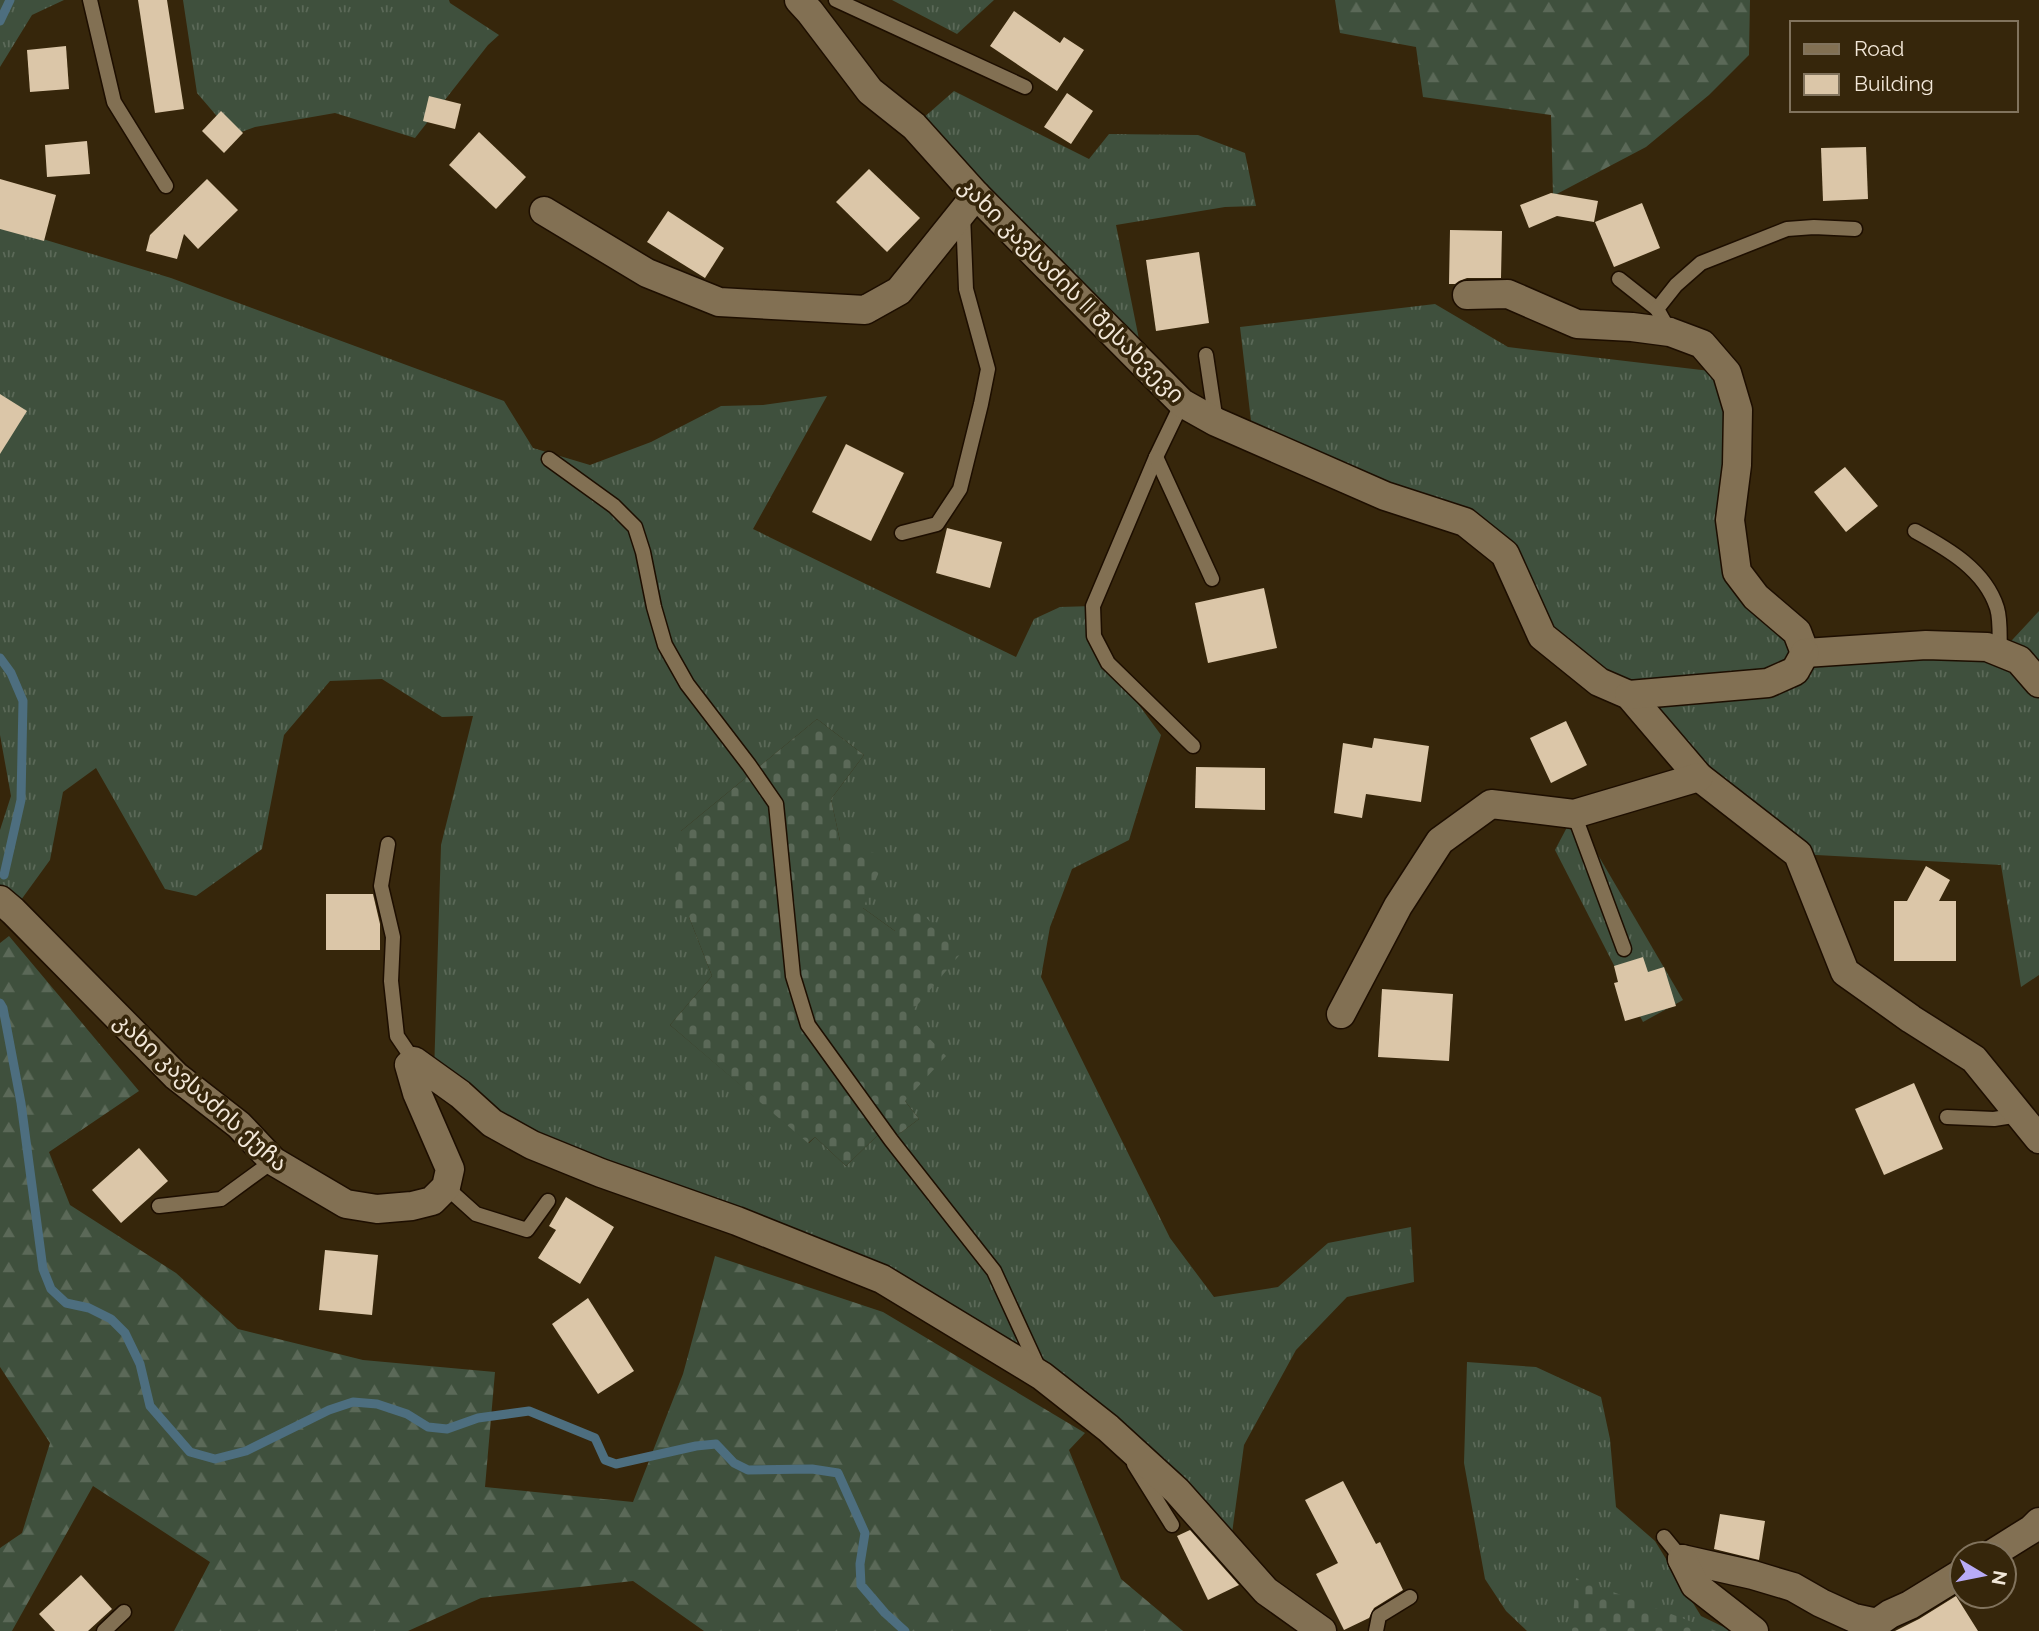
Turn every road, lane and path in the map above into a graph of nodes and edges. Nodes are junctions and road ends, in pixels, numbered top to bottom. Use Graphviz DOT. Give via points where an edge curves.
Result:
graph roads {
  1 [pos="90,0"];
  2 [pos="836,0"];
  3 [pos="810,4"];
  4 [pos="1025,87"];
  5 [pos="166,186"];
  6 [pos="969,203"];
  7 [pos="544,211"];
  8 [pos="1855,229"];
  9 [pos="1619,279"];
  10 [pos="1467,295"];
  11 [pos="1664,320"];
  12 [pos="1206,355"];
  13 [pos="1182,403"];
  14 [pos="1216,422"];
  15 [pos="1156,457"];
  16 [pos="549,460"];
  17 [pos="1915,531"];
  18 [pos="902,533"];
  19 [pos="1212,579"];
  20 [pos="1805,653"];
  21 [pos="2000,653"];
  22 [pos="2039,683"];
  23 [pos="1629,695"];
  24 [pos="1193,746"];
  25 [pos="1699,777"];
  26 [pos="1574,814"];
  27 [pos="388,844"];
  28 [pos="7,905"];
  29 [pos="1624,949"];
  30 [pos="1341,1014"];
  31 [pos="414,1062"];
  32 [pos="2020,1115"];
  33 [pos="1947,1117"];
  34 [pos="2039,1139"];
  35 [pos="273,1161"];
  36 [pos="446,1187"];
  37 [pos="548,1200"];
  38 [pos="159,1206"];
  39 [pos="1042,1376"];
  40 [pos="1108,1428"];
  41 [pos="1172,1525"];
  42 [pos="2036,1526"];
  43 [pos="1664,1537"];
  44 [pos="2014,1540"];
  45 [pos="2018,1547"];
  46 [pos="1682,1559"];
  47 [pos="1948,1581"];
  48 [pos="1410,1597"];
  49 [pos="124,1612"];
  50 [pos="104,1631"];
  51 [pos="1322,1631"];
  52 [pos="1376,1631"];
  53 [pos="1754,1631"];
  1 -- 5 [label="lane" via="114,103"];
  2 -- 4 [label="lane"];
  3 -- 6 [label="street, კახი კავსაძის II შესახვევი" via="870,91 914,127"];
  6 -- 7 [label="street" via="899,291 865,310 719,302 647,273"];
  6 -- 13 [label="street, კახი კავსაძის II შესახვევი"];
  6 -- 18 [label="lane" via="966,289 988,369 984,392 960,489 937,524"];
  8 -- 11 [label="lane" via="1787,229 1701,263 1676,285"];
  9 -- 11 [label="lane"];
  10 -- 11 [label="street" via="1508,294 1577,324 1632,327"];
  11 -- 20 [label="street" via="1702,344 1727,373 1738,410 1730,520 1737,572 1756,597 1797,632"];
  12 -- 14 [label="lane"];
  13 -- 14 [label="street, კახი კავსაძის II შესახვევი"];
  13 -- 15 [label="lane"];
  14 -- 23 [label="street, კახი კავსაძის II შესახვევი" via="1385,496 1465,522 1505,554 1542,636 1599,682"];
  15 -- 19 [label="lane"];
  15 -- 24 [label="lane" via="1093,606 1094,636 1108,663"];
  16 -- 39 [label="lane" via="614,506 635,527 665,645 687,684 776,804 790,956 808,1025 994,1270"];
  17 -- 21 [label="lane" via="1979,576 1997,609"];
  20 -- 21 [label="street" via="1926,645 1987,647"];
  20 -- 23 [label="street" via="1795,671 1768,682"];
  21 -- 22 [label="street" via="2019,660"];
  23 -- 25 [label="street, კახი კავსაძის II შესახვევი"];
  25 -- 26 [label="street"];
  25 -- 32 [label="street, კახი კავსაძის II შესახვევი" via="1798,854 1845,972 1975,1059"];
  26 -- 29 [label="lane"];
  26 -- 30 [label="street" via="1491,804 1440,841 1398,906"];
  27 -- 31 [label="lane" via="382,886 393,937 391,981 397,1036"];
  28 -- 35 [label="street, კახი კავსაძის ქუჩა" via="167,1067 239,1125"];
  31 -- 36 [label="street" via="409,1065 416,1093 450,1169"];
  31 -- 39 [label="street" via="492,1123 532,1145 882,1279"];
  32 -- 33 [label="lane"];
  32 -- 34 [label="street, კახი კავსაძის II შესახვევი"];
  35 -- 36 [label="street, კახი კავსაძის ქუჩა" via="346,1204 377,1209 432,1201"];
  35 -- 38 [label="lane" via="221,1199"];
  36 -- 37 [label="lane" via="476,1214 527,1230"];
  39 -- 40 [label="street"];
  40 -- 41 [label="lane"];
  40 -- 51 [label="street" via="1177,1491 1266,1591"];
  42 -- 44 [label="street"];
  42 -- 45 [label="lane"];
  43 -- 46 [label="lane"];
  46 -- 47 [label="street" via="1793,1587 1854,1618 1877,1623"];
  46 -- 53 [label="street" via="1695,1585"];
  48 -- 52 [label="lane" via="1379,1616"];
  49 -- 50 [label="lane"];
}
